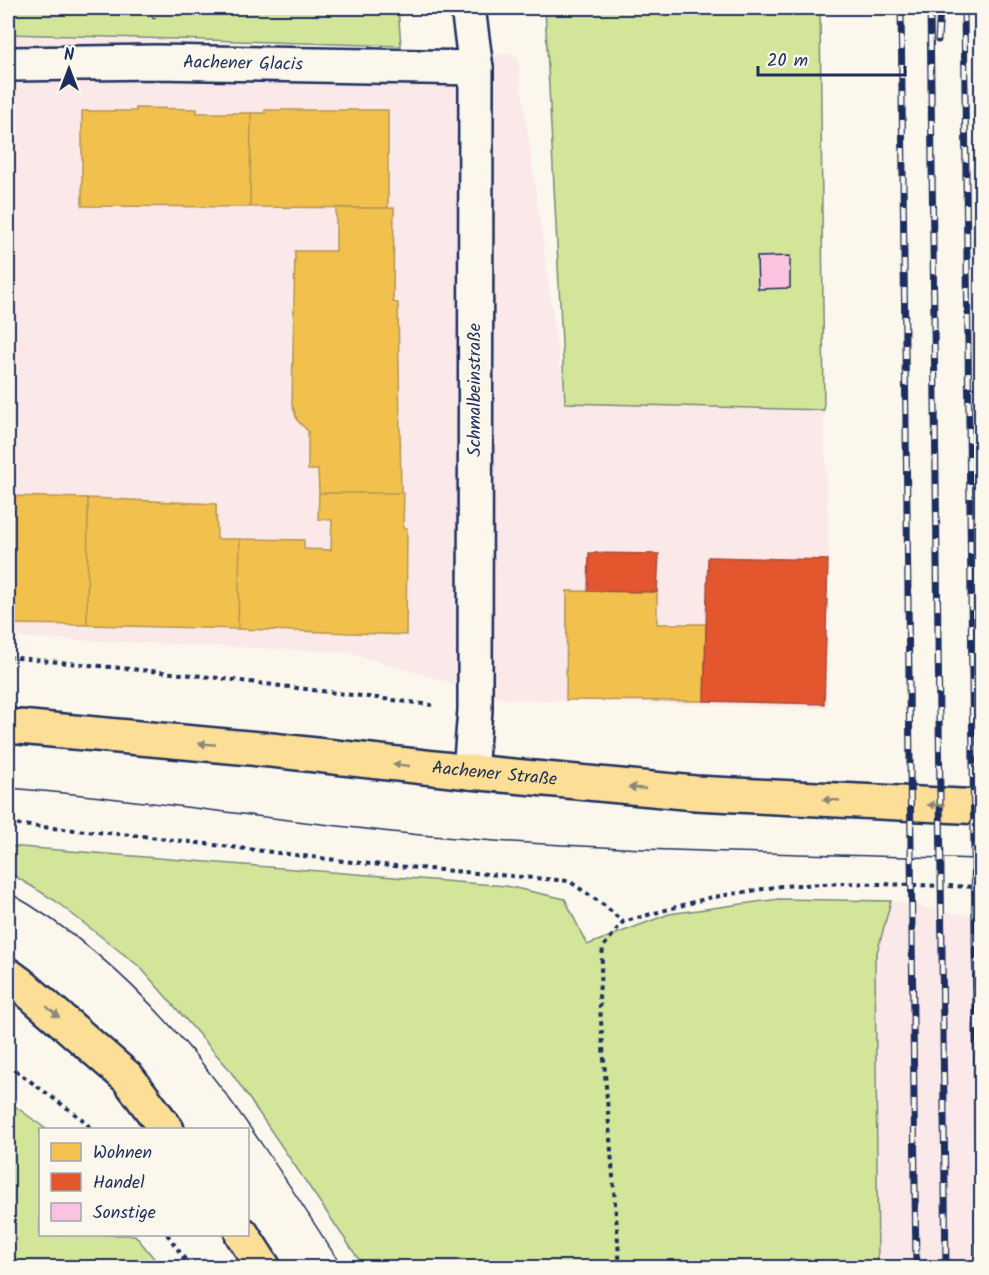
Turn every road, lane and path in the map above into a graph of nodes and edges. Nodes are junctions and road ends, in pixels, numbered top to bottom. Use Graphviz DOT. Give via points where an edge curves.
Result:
graph roads {
  1 [pos="468,8"];
  2 [pos="10,64"];
  3 [pos="476,68"];
  4 [pos="8,657"];
  5 [pos="474,710"];
  6 [pos="8,726"];
  7 [pos="470,772"];
  8 [pos="981,807"];
  9 [pos="8,824"];
  10 [pos="981,887"];
  11 [pos="623,922"];
  12 [pos="8,975"];
  13 [pos="8,1065"];
  14 [pos="90,1128"];
  15 [pos="166,1128"];
  16 [pos="168,1236"];
  17 [pos="243,1236"];
  18 [pos="191,1268"];
  19 [pos="264,1268"];
  20 [pos="620,1268"];
  1 -- 3 [label="street, Schmalbeinstraße"];
  2 -- 3 [label="street, Aachener Glacis" via="156,62"];
  3 -- 5 [label="street, Schmalbeinstraße"];
  4 -- 5 [label="path" via="202,676"];
  5 -- 7 [label="street, Schmalbeinstraße"];
  7 -- 6 [label="main road, Aachener Straße, one-way"];
  8 -- 7 [label="main road, Aachener Straße, one-way" via="695,793"];
  9 -- 11 [label="path" via="569,882"];
  10 -- 11 [label="path" via="845,883 781,886 708,898"];
  11 -- 20 [label="path" via="603,947 599,995"];
  12 -- 15 [label="main road, one-way" via="128,1078"];
  13 -- 14 [label="path"];
  16 -- 18 [label="path"];
  17 -- 19 [label="main road"];
}
